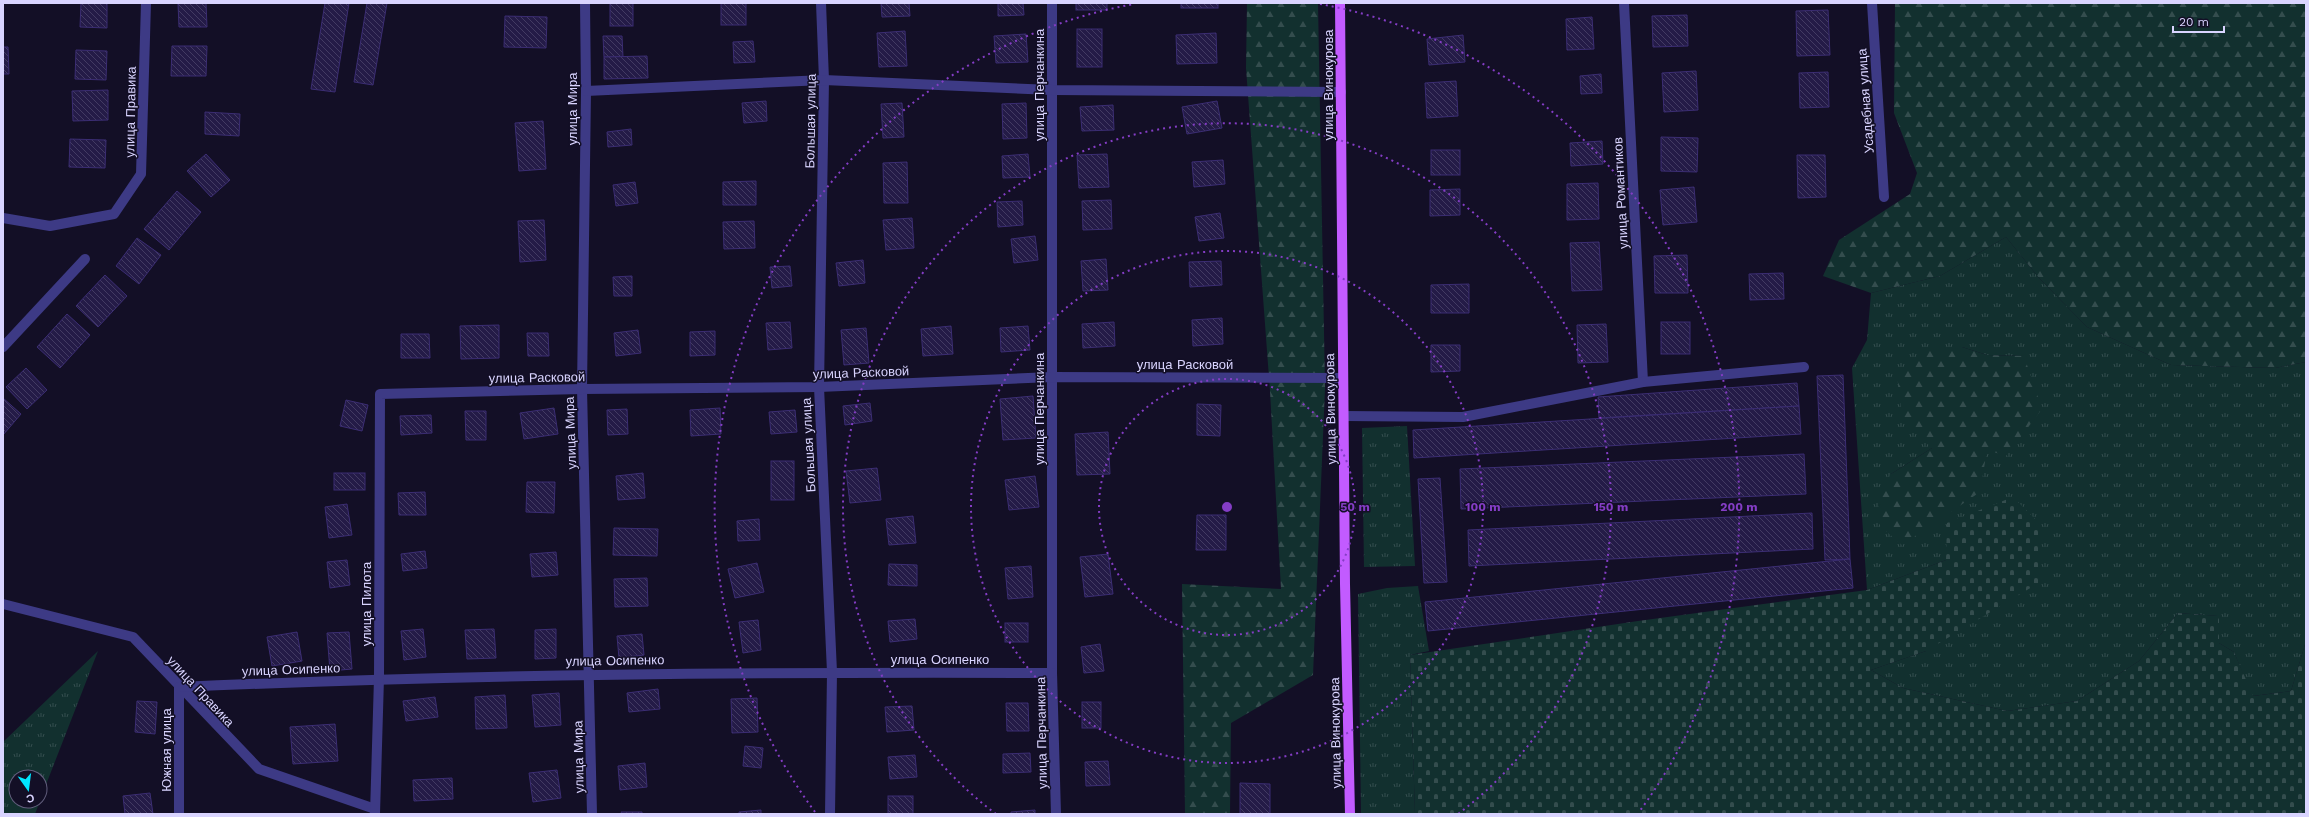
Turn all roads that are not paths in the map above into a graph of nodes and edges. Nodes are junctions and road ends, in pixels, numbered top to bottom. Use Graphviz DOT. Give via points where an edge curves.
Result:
graph roads {
  1 [pos="146,3"];
  2 [pos="585,3"];
  3 [pos="821,3"];
  4 [pos="1052,3"];
  5 [pos="1340,3"];
  6 [pos="1624,3"];
  7 [pos="1872,3"];
  8 [pos="824,80"];
  9 [pos="1052,90"];
  10 [pos="586,91"];
  11 [pos="1341,92"];
  12 [pos="1884,197"];
  13 [pos="3,218"];
  14 [pos="85,259"];
  15 [pos="3,347"];
  16 [pos="1804,367"];
  17 [pos="1052,377"];
  18 [pos="1343,378"];
  19 [pos="1643,382"];
  20 [pos="818,387"];
  21 [pos="582,389"];
  22 [pos="380,394"];
  23 [pos="1344,416"];
  24 [pos="3,604"];
  25 [pos="832,672"];
  26 [pos="590,673"];
  27 [pos="1052,673"];
  28 [pos="379,678"];
  29 [pos="179,687"];
  30 [pos="375,812"];
  31 [pos="179,814"];
  32 [pos="592,814"];
  33 [pos="830,814"];
  34 [pos="1056,814"];
  35 [pos="1350,814"];
  1 -- 13 [label="street, улица Правика" via="142,174 114,214 50,226"];
  2 -- 10 [label="street, улица Мира"];
  3 -- 8 [label="street, Большая улица"];
  4 -- 9 [label="street, улица Перчанкина"];
  5 -- 11 [label="main road, улица Винокурова"];
  6 -- 19 [label="street, улица Романтиков"];
  7 -- 12 [label="street, Усадебная улица"];
  8 -- 9 [label="street"];
  8 -- 10 [label="street"];
  8 -- 20 [label="street, Большая улица"];
  9 -- 11 [label="street"];
  9 -- 17 [label="street, улица Перчанкина"];
  10 -- 21 [label="street, улица Мира"];
  11 -- 18 [label="main road, улица Винокурова"];
  14 -- 15 [label="street"];
  16 -- 19 [label="street"];
  17 -- 18 [label="street, улица Расковой"];
  17 -- 20 [label="street, улица Расковой"];
  17 -- 27 [label="street, улица Перчанкина"];
  18 -- 23 [label="main road, улица Винокурова"];
  19 -- 23 [label="street" via="1463,417"];
  20 -- 21 [label="street, улица Расковой"];
  20 -- 25 [label="street, Большая улица"];
  21 -- 22 [label="street, улица Расковой"];
  21 -- 26 [label="street, улица Мира"];
  22 -- 28 [label="street, улица Пилота"];
  23 -- 35 [label="main road, улица Винокурова"];
  24 -- 29 [label="street, улица Правика" via="133,637"];
  25 -- 26 [label="street, улица Осипенко"];
  25 -- 27 [label="street, улица Осипенко"];
  25 -- 33 [label="street, Большая улица"];
  26 -- 28 [label="street, улица Осипенко"];
  26 -- 32 [label="street, улица Мира"];
  27 -- 34 [label="street, улица Перчанкина"];
  28 -- 29 [label="street, улица Осипенко"];
  28 -- 30 [label="street, улица Пилота"];
  29 -- 30 [label="street, улица Правика" via="259,769"];
  29 -- 31 [label="street, Южная улица"];
}
